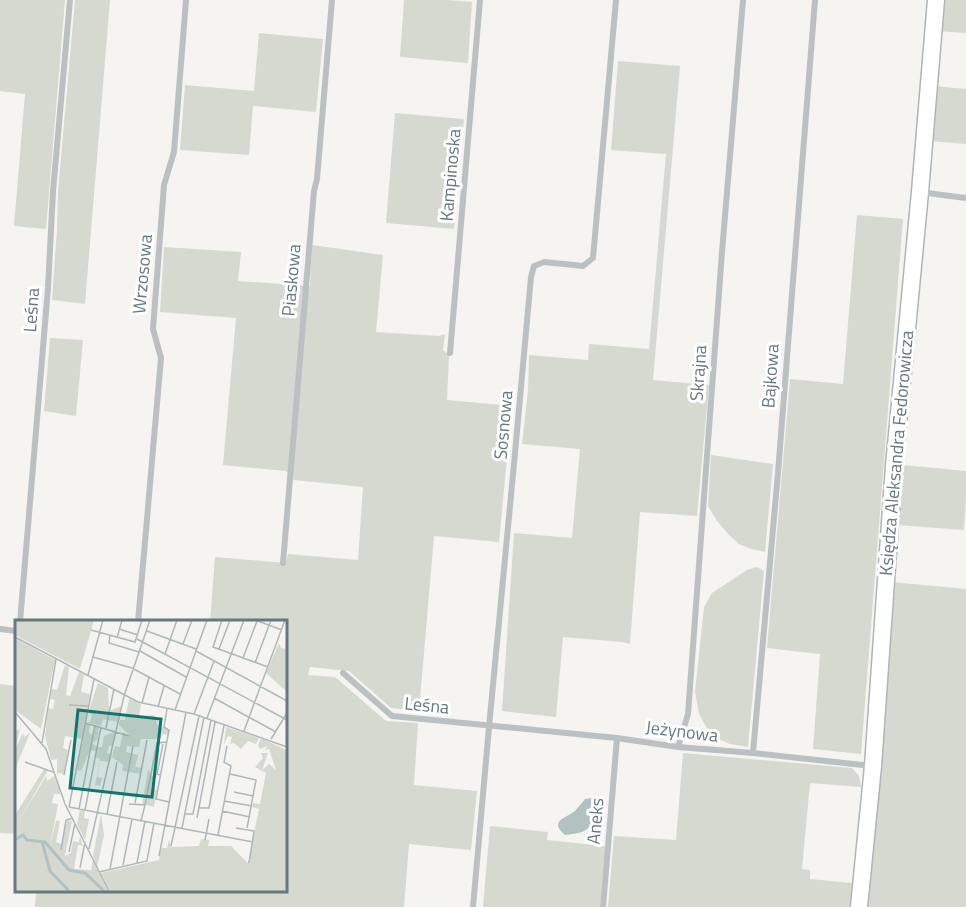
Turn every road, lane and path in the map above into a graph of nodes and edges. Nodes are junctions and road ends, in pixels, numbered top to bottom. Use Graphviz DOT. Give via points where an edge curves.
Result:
graph roads {
  1 [pos="70,0"];
  2 [pos="186,0"];
  3 [pos="332,0"];
  4 [pos="480,0"];
  5 [pos="616,0"];
  6 [pos="743,0"];
  7 [pos="815,0"];
  8 [pos="936,0"];
  9 [pos="920,192"];
  10 [pos="966,198"];
  11 [pos="450,352"];
  12 [pos="283,563"];
  13 [pos="20,620"];
  14 [pos="138,620"];
  15 [pos="0,629"];
  16 [pos="15,631"];
  17 [pos="342,674"];
  18 [pos="489,727"];
  19 [pos="617,738"];
  20 [pos="678,747"];
  21 [pos="753,753"];
  22 [pos="873,766"];
  23 [pos="473,907"];
  24 [pos="603,907"];
  25 [pos="860,907"];
  1 -- 13 [label="street, Leśna"];
  2 -- 14 [label="street, Wrzosowa" via="174,152 164,185 153,318 161,358"];
  3 -- 12 [label="street, Piaskowa"];
  4 -- 11 [label="street, Kampinoska"];
  5 -- 18 [label="street, Sosnowa" via="593,258 583,266 544,262 534,266 531,277"];
  6 -- 20 [label="street, Skrajna" via="688,714"];
  7 -- 21 [label="street, Bajkowa"];
  8 -- 9 [label="street, Księdza Aleksandra Fedorowicza"];
  9 -- 10 [label="street"];
  9 -- 22 [label="street, Księdza Aleksandra Fedorowicza" via="894,466"];
  15 -- 16 [label="street"];
  17 -- 18 [label="street, Leśna" via="392,716"];
  18 -- 19 [label="street, Jeżynowa"];
  18 -- 23 [label="street, Sosnowa"];
  19 -- 20 [label="street, Jeżynowa"];
  19 -- 24 [label="street, Aneks"];
  20 -- 21 [label="street, Jeżynowa"];
  21 -- 22 [label="street, Jeżynowa"];
  22 -- 25 [label="street, Księdza Aleksandra Fedorowicza"];
}
